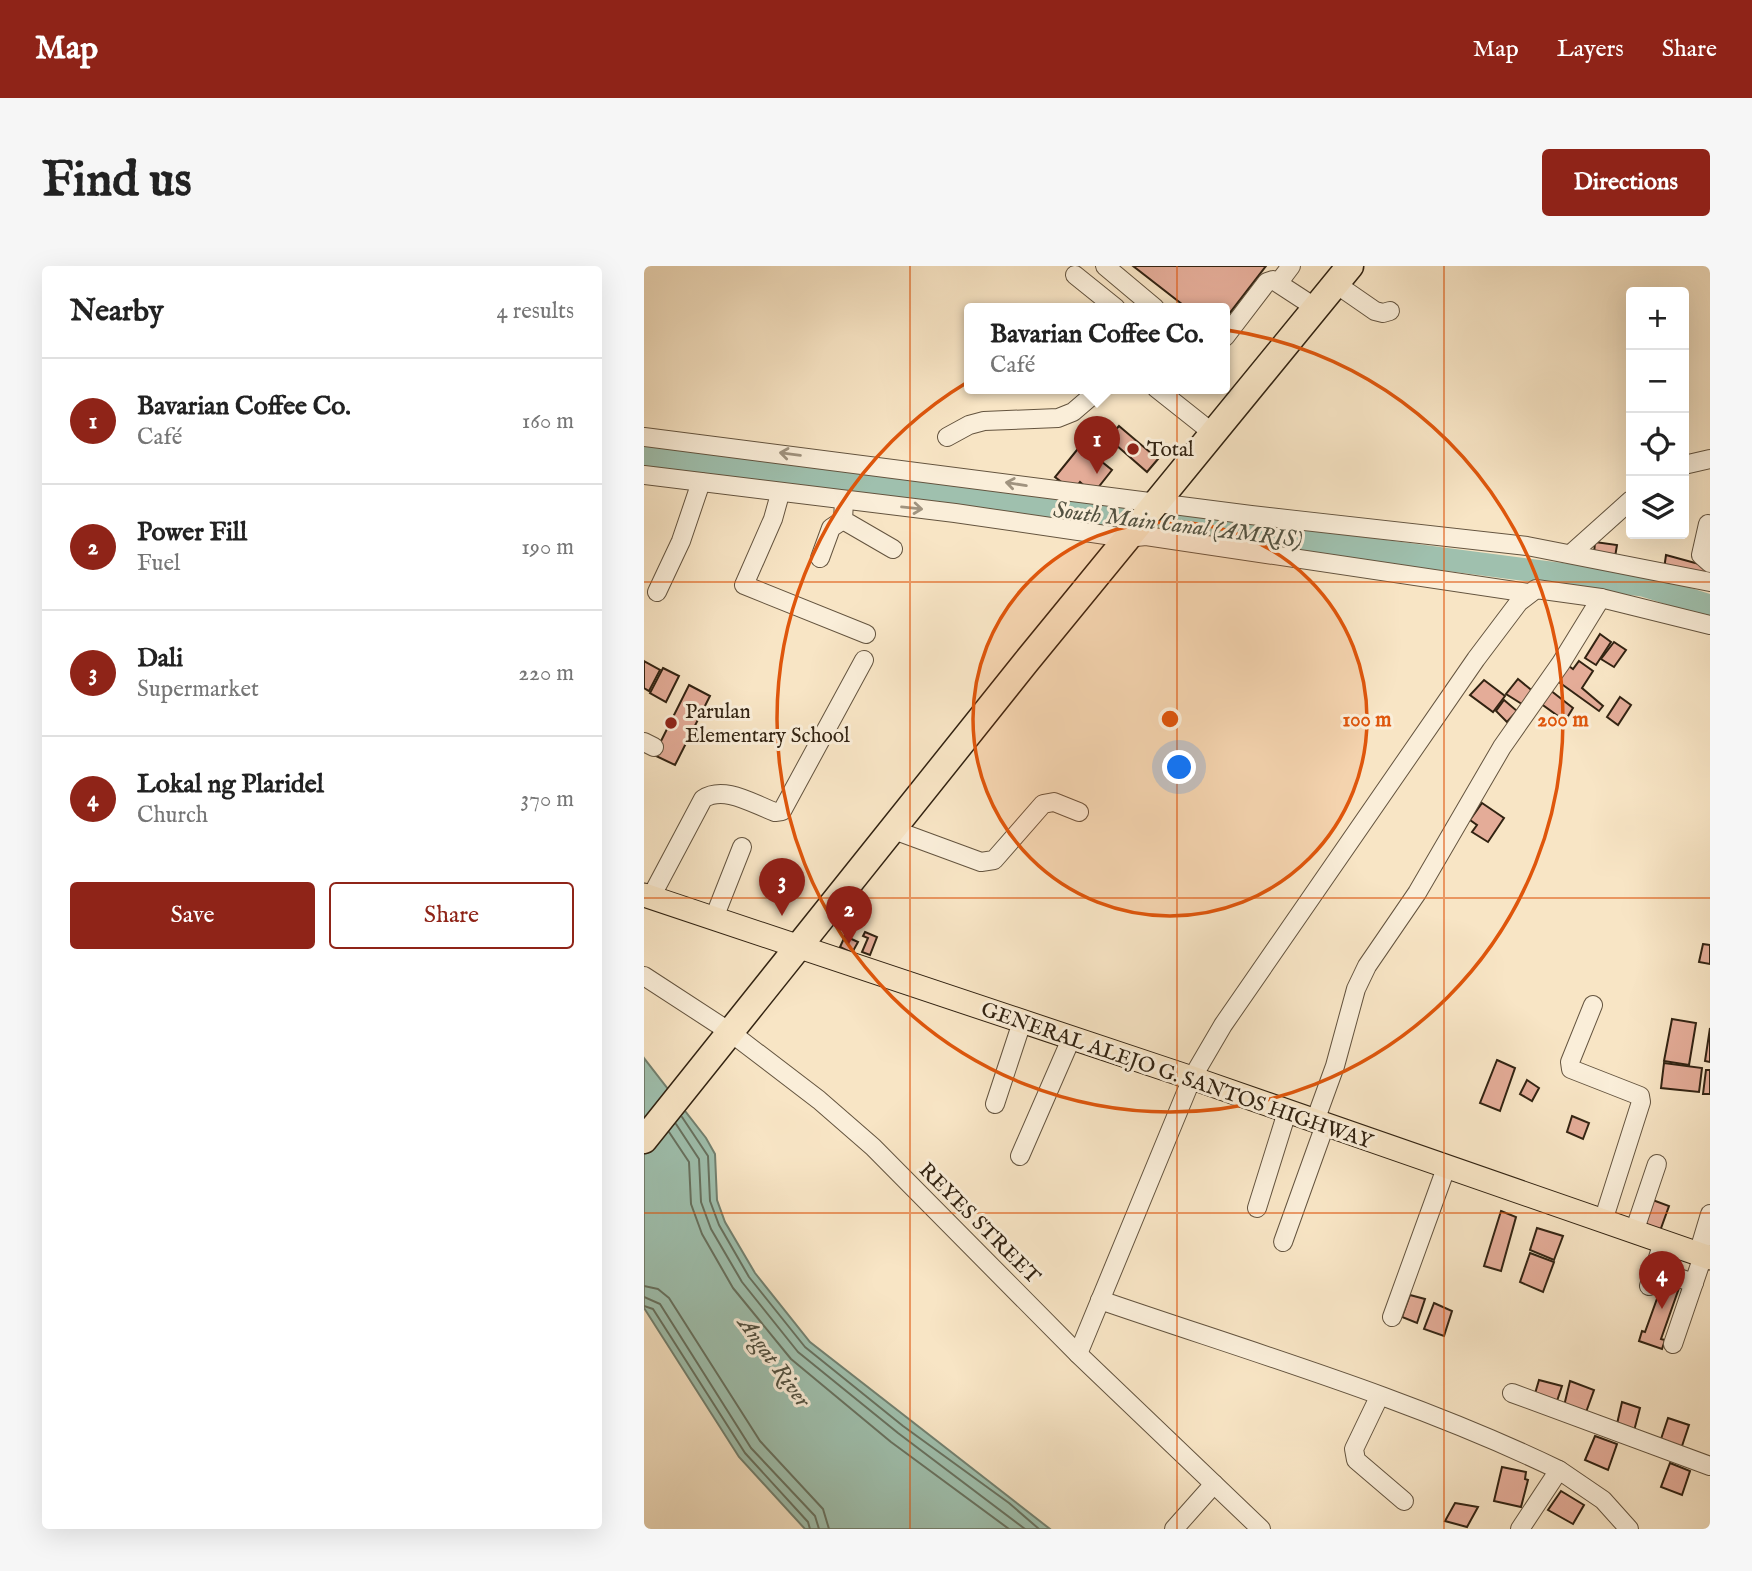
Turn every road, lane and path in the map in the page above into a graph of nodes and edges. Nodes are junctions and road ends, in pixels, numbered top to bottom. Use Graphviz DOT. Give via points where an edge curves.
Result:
graph roads {
  1 [pos="1105,266"];
  2 [pos="1292,266"];
  3 [pos="1075,275"];
  4 [pos="1343,275"];
  5 [pos="1279,282"];
  6 [pos="1109,303"];
  7 [pos="1149,303"];
  8 [pos="1315,308"];
  9 [pos="1390,311"];
  10 [pos="1230,330"];
  11 [pos="1094,394"];
  12 [pos="1164,394"];
  13 [pos="1214,434"];
  14 [pos="644,437"];
  15 [pos="947,437"];
  16 [pos="1710,459"];
  17 [pos="1689,464"];
  18 [pos="644,475"];
  19 [pos="701,482"];
  20 [pos="780,494"];
  21 [pos="845,501"];
  22 [pos="1626,504"];
  23 [pos="1154,505"];
  24 [pos="843,520"];
  25 [pos="1708,524"];
  26 [pos="1128,536"];
  27 [pos="894,549"];
  28 [pos="1573,552"];
  29 [pos="820,558"];
  30 [pos="1710,563"];
  31 [pos="1710,582"];
  32 [pos="657,592"];
  33 [pos="1528,593"];
  34 [pos="1601,598"];
  35 [pos="1710,625"];
  36 [pos="866,634"];
  37 [pos="864,660"];
  38 [pos="1079,812"];
  39 [pos="894,830"];
  40 [pos="742,847"];
  41 [pos="648,896"];
  42 [pos="714,918"];
  43 [pos="802,946"];
  44 [pos="644,976"];
  45 [pos="1593,1005"];
  46 [pos="1022,1022"];
  47 [pos="730,1032"];
  48 [pos="1071,1039"];
  49 [pos="1192,1078"];
  50 [pos="995,1104"];
  51 [pos="1287,1112"];
  52 [pos="1320,1123"];
  53 [pos="644,1140"];
  54 [pos="1020,1156"];
  55 [pos="1657,1164"];
  56 [pos="1446,1168"];
  57 [pos="1257,1209"];
  58 [pos="1710,1214"];
  59 [pos="1603,1221"];
  60 [pos="1634,1231"];
  61 [pos="1283,1242"];
  62 [pos="1664,1242"];
  63 [pos="1704,1256"];
  64 [pos="1694,1283"];
  65 [pos="1100,1300"];
  66 [pos="1392,1317"];
  67 [pos="1673,1344"];
  68 [pos="1078,1354"];
  69 [pos="1512,1393"];
  70 [pos="1379,1396"];
  71 [pos="1710,1466"];
  72 [pos="1559,1469"];
  73 [pos="1214,1484"];
  74 [pos="1404,1501"];
  75 [pos="1174,1529"];
  76 [pos="1261,1529"];
  77 [pos="1520,1529"];
  78 [pos="1629,1529"];
  1 -- 7 [label="street"];
  2 -- 5 [label="street"];
  3 -- 6 [label="street"];
  4 -- 8 [label="highway"];
  4 -- 9 [label="street" via="1375,311"];
  5 -- 8 [label="street"];
  5 -- 10 [label="street" via="1267,282"];
  8 -- 13 [label="highway"];
  11 -- 15 [label="street" via="1058,418 984,421"];
  12 -- 13 [label="street"];
  13 -- 23 [label="highway"];
  23 -- 14 [label="street, one-way"];
  16 -- 17 [label="street"];
  18 -- 19 [label="street"];
  19 -- 20 [label="street"];
  19 -- 32 [label="street"];
  20 -- 21 [label="street"];
  20 -- 36 [label="street" via="744,585"];
  21 -- 24 [label="street"];
  21 -- 26 [label="street, one-way"];
  22 -- 28 [label="street"];
  23 -- 26 [label="highway"];
  23 -- 28 [label="street"];
  24 -- 27 [label="street"];
  24 -- 29 [label="street" via="831,528"];
  25 -- 30 [label="street" via="1701,555"];
  26 -- 33 [label="street"];
  26 -- 39 [label="highway"];
  28 -- 31 [label="street"];
  33 -- 34 [label="street" via="1536,589"];
  33 -- 49 [label="street" via="1390,782 1229,1016"];
  34 -- 35 [label="street"];
  34 -- 52 [label="street" via="1502,747 1417,893 1367,966 1356,989"];
  37 -- 41 [label="street" via="782,811 711,793 703,799"];
  38 -- 39 [label="street" via="1054,802 1043,804 994,860 981,862"];
  39 -- 43 [label="highway"];
  40 -- 42 [label="street"];
  41 -- 42 [label="main road, GENERAL ALEJO G. SANTOS HIGHWAY"];
  42 -- 43 [label="main road, GENERAL ALEJO G. SANTOS HIGHWAY"];
  43 -- 46 [label="main road, GENERAL ALEJO G. SANTOS HIGHWAY"];
  43 -- 47 [label="highway"];
  44 -- 47 [label="street, REYES STREET"];
  45 -- 59 [label="street" via="1571,1069 1640,1096 1641,1102"];
  46 -- 48 [label="main road, GENERAL ALEJO G. SANTOS HIGHWAY"];
  46 -- 50 [label="street"];
  47 -- 53 [label="highway"];
  47 -- 68 [label="street, REYES STREET" via="873,1147"];
  48 -- 49 [label="main road, GENERAL ALEJO G. SANTOS HIGHWAY"];
  48 -- 54 [label="street"];
  49 -- 51 [label="main road, GENERAL ALEJO G. SANTOS HIGHWAY"];
  49 -- 65 [label="street"];
  51 -- 52 [label="main road, GENERAL ALEJO G. SANTOS HIGHWAY"];
  51 -- 57 [label="street"];
  52 -- 56 [label="main road, GENERAL ALEJO G. SANTOS HIGHWAY"];
  52 -- 61 [label="street"];
  55 -- 60 [label="street"];
  56 -- 59 [label="main road, GENERAL ALEJO G. SANTOS HIGHWAY"];
  56 -- 66 [label="street"];
  58 -- 63 [label="street"];
  59 -- 60 [label="main road, GENERAL ALEJO G. SANTOS HIGHWAY"];
  60 -- 62 [label="main road, GENERAL ALEJO G. SANTOS HIGHWAY"];
  62 -- 63 [label="main road, GENERAL ALEJO G. SANTOS HIGHWAY"];
  62 -- 64 [label="street" via="1651,1278"];
  63 -- 64 [label="street"];
  64 -- 67 [label="street"];
  65 -- 68 [label="street"];
  65 -- 70 [label="street"];
  68 -- 73 [label="street, REYES STREET"];
  69 -- 71 [label="street"];
  70 -- 72 [label="street"];
  70 -- 74 [label="street" via="1354,1449 1356,1460"];
  72 -- 77 [label="street"];
  72 -- 78 [label="street" via="1603,1500"];
  73 -- 75 [label="street"];
  73 -- 76 [label="street, REYES STREET"];
}
